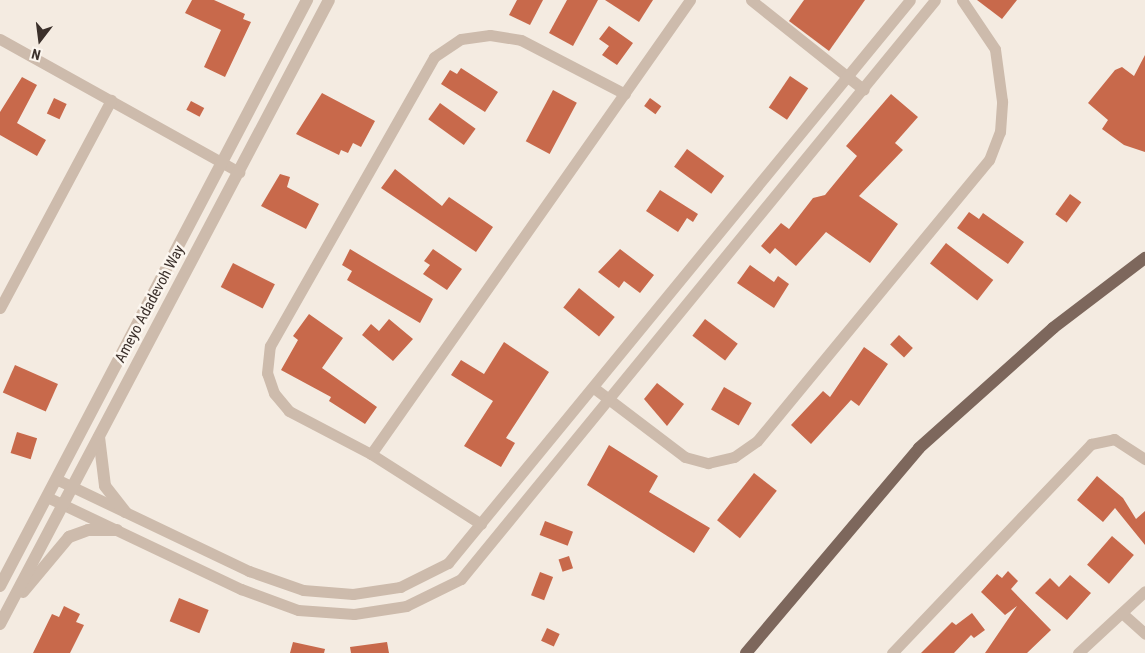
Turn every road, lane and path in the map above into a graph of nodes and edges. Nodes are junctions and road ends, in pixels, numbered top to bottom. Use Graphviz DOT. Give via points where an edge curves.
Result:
graph roads {
  1 [pos="307,0"];
  2 [pos="329,0"];
  3 [pos="690,0"];
  4 [pos="751,0"];
  5 [pos="910,0"];
  6 [pos="935,0"];
  7 [pos="962,0"];
  8 [pos="0,39"];
  9 [pos="849,78"];
  10 [pos="864,90"];
  11 [pos="625,94"];
  12 [pos="111,100"];
  13 [pos="222,162"];
  14 [pos="239,172"];
  15 [pos="1145,258"];
  16 [pos="0,308"];
  17 [pos="594,388"];
  18 [pos="610,401"];
  19 [pos="99,437"];
  20 [pos="371,454"];
  21 [pos="1145,459"];
  22 [pos="56,479"];
  23 [pos="72,487"];
  24 [pos="47,497"];
  25 [pos="63,505"];
  26 [pos="125,512"];
  27 [pos="481,524"];
  28 [pos="117,530"];
  29 [pos="5,567"];
  30 [pos="0,586"];
  31 [pos="1145,591"];
  32 [pos="1122,613"];
  33 [pos="0,623"];
  34 [pos="1145,634"];
  35 [pos="746,653"];
  36 [pos="892,653"];
  37 [pos="1078,653"];
  1 -- 13 [label="street, Ameyo Adadevoh Way"];
  2 -- 14 [label="street, Ameyo Adadevoh Way"];
  3 -- 11 [label="street"];
  4 -- 9 [label="street"];
  5 -- 9 [label="street"];
  6 -- 10 [label="street"];
  7 -- 18 [label="street" via="996,49 1002,102 1000,132 989,160 757,441 734,457 717,461 685,457"];
  8 -- 12 [label="street"];
  9 -- 10 [label="street"];
  9 -- 17 [label="street"];
  10 -- 18 [label="street"];
  11 -- 20 [label="street"];
  11 -- 20 [label="street" via="521,40 490,35 461,39 434,57 270,346 267,373 274,393 290,411"];
  12 -- 13 [label="street"];
  12 -- 16 [label="street"];
  13 -- 14 [label="street"];
  13 -- 22 [label="street, Ameyo Adadevoh Way"];
  14 -- 19 [label="street, Ameyo Adadevoh Way"];
  15 -- 35 [label="main road" via="1053,328 919,448"];
  17 -- 18 [label="street"];
  17 -- 27 [label="street"];
  18 -- 28 [label="street" via="461,579 406,606 354,614 298,610 241,589"];
  19 -- 23 [label="street, Ameyo Adadevoh Way"];
  19 -- 26 [label="street" via="105,486"];
  20 -- 27 [label="street"];
  21 -- 36 [label="street" via="1114,440 1091,444"];
  22 -- 23 [label="street"];
  22 -- 24 [label="street, Ameyo Adadevoh Way"];
  23 -- 25 [label="street, Ameyo Adadevoh Way"];
  23 -- 26 [label="street"];
  24 -- 25 [label="street"];
  24 -- 29 [label="street, Ameyo Adadevoh Way"];
  25 -- 28 [label="street"];
  25 -- 33 [label="street, Ameyo Adadevoh Way"];
  26 -- 27 [label="street" via="258,574 302,590 353,594 400,587 448,563"];
  28 -- 33 [label="street" via="88,530 69,537"];
  29 -- 30 [label="street, Ameyo Adadevoh Way"];
  31 -- 32 [label="street"];
  32 -- 34 [label="street"];
  32 -- 37 [label="street"];
}
